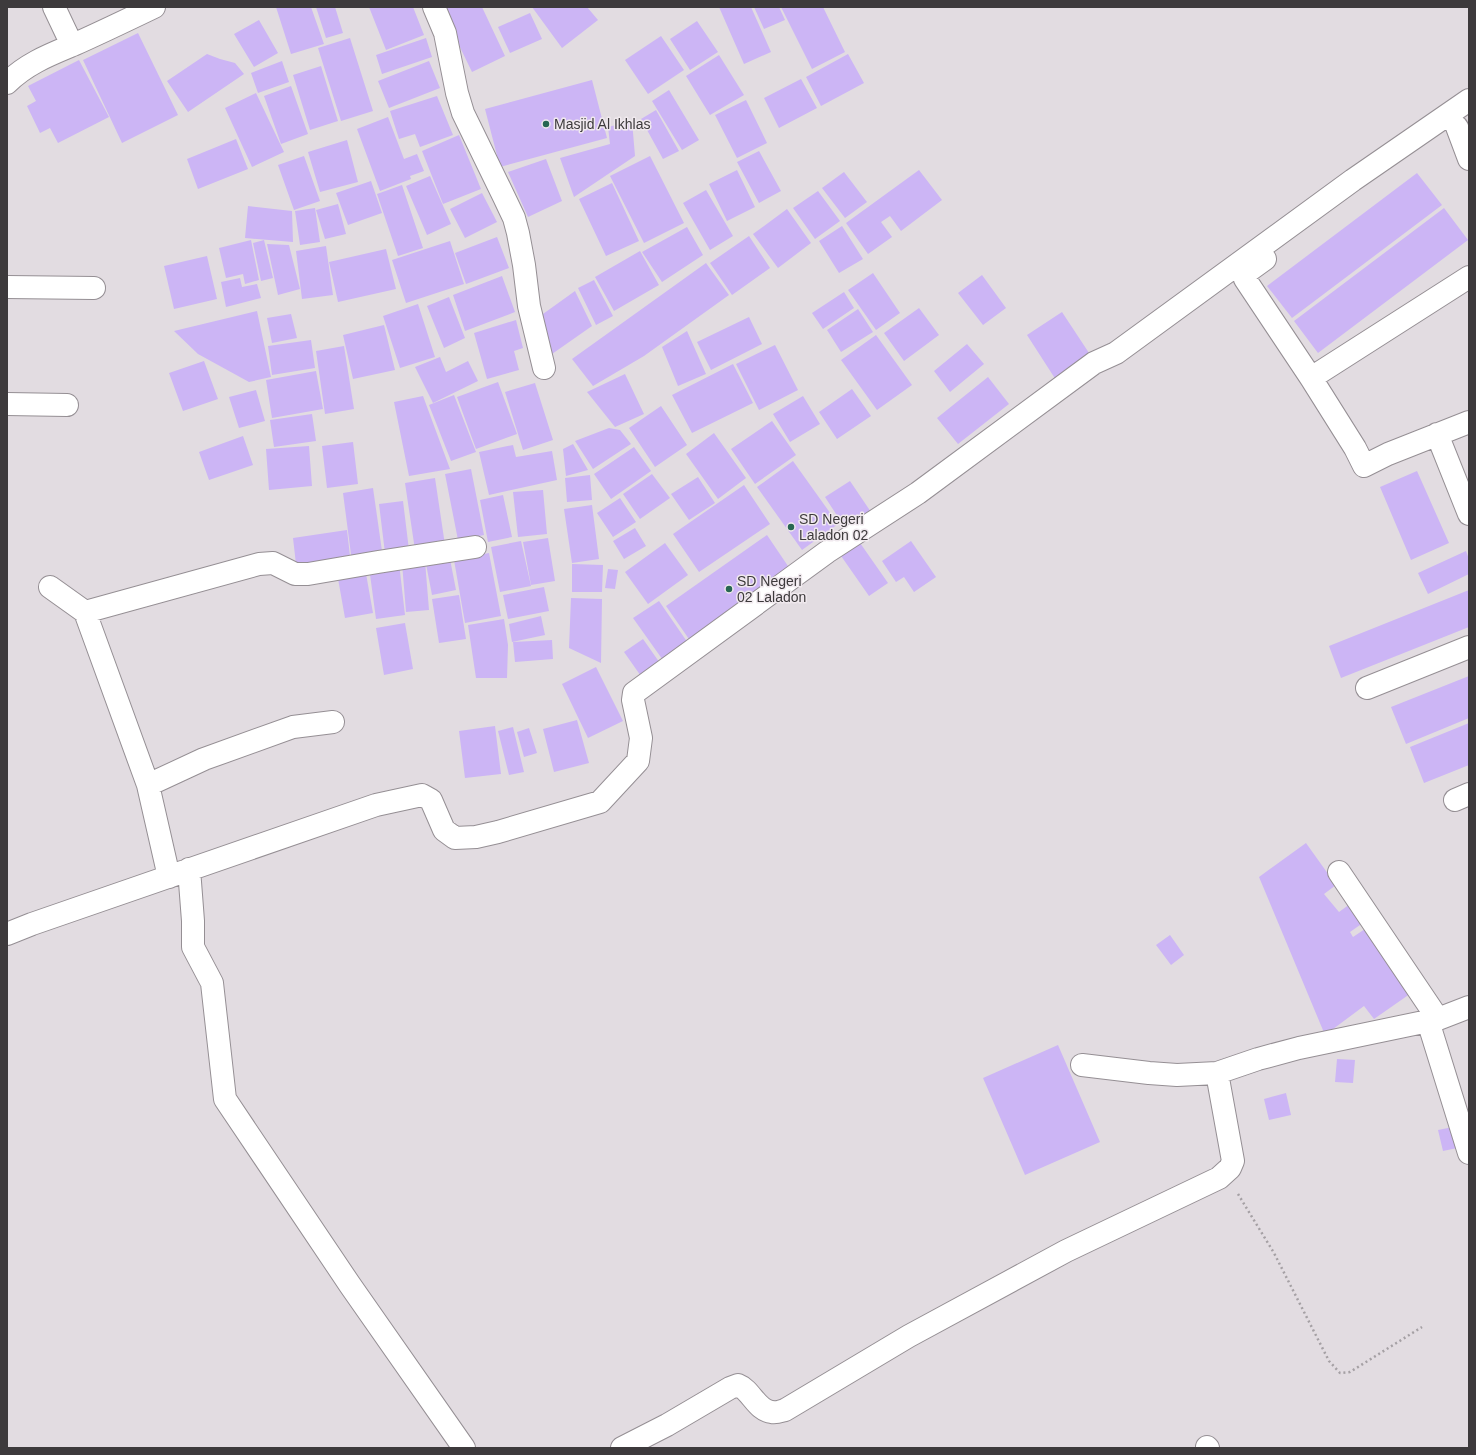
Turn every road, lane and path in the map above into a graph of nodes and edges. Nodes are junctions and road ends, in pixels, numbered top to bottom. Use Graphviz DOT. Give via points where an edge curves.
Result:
graph roads {
  1 [pos="54,7"];
  2 [pos="154,7"];
  3 [pos="434,7"];
  4 [pos="72,45"];
  5 [pos="7,83"];
  6 [pos="1469,100"];
  7 [pos="1463,122"];
  8 [pos="1469,159"];
  9 [pos="1469,277"];
  10 [pos="7,287"];
  11 [pos="94,288"];
  12 [pos="544,368"];
  13 [pos="1311,378"];
  14 [pos="7,404"];
  15 [pos="67,405"];
  16 [pos="1469,422"];
  17 [pos="1436,434"];
  18 [pos="1469,514"];
  19 [pos="475,547"];
  20 [pos="50,587"];
  21 [pos="85,612"];
  22 [pos="1469,647"];
  23 [pos="1367,688"];
  24 [pos="333,722"];
  25 [pos="148,785"];
  26 [pos="189,869"];
  27 [pos="1339,872"];
  28 [pos="169,877"];
  29 [pos="7,934"];
  30 [pos="1469,1007"];
  31 [pos="1433,1020"];
  32 [pos="1082,1065"];
  33 [pos="1216,1073"];
  34 [pos="1469,1153"];
  35 [pos="1226,1173"];
  36 [pos="1422,1327"];
  37 [pos="464,1448"];
  38 [pos="622,1448"];
  1 -- 4 [label="street"];
  2 -- 4 [label="street"];
  3 -- 12 [label="street" via="445,33 463,113 518,233 529,306"];
  4 -- 5 [label="street" via="32,63"];
  6 -- 26 [label="street" via="1353,180 1116,353 1094,363 918,493 827,552 634,693 633,700 641,738 638,761 600,802 498,832 455,838 444,830 431,800 422,795 376,806"];
  7 -- 8 [label="street"];
  7 -- 13 [label="street" via="1247,272 1245,279"];
  9 -- 13 [label="street"];
  10 -- 11 [label="street"];
  13 -- 17 [label="street" via="1364,466"];
  14 -- 15 [label="street"];
  16 -- 17 [label="street"];
  17 -- 18 [label="street"];
  19 -- 21 [label="street" via="308,574 295,574 274,563 259,564"];
  20 -- 21 [label="street"];
  21 -- 25 [label="street"];
  22 -- 23 [label="street"];
  24 -- 25 [label="street" via="293,727 204,759"];
  25 -- 28 [label="street"];
  26 -- 28 [label="street"];
  26 -- 37 [label="street" via="193,947 212,984 225,1099"];
  27 -- 31 [label="street"];
  28 -- 29 [label="street"];
  30 -- 31 [label="street"];
  31 -- 33 [label="street" via="1299,1048"];
  31 -- 34 [label="street"];
  32 -- 33 [label="street" via="1177,1075"];
  33 -- 35 [label="street" via="1234,1161"];
  35 -- 36 [label="path" via="1274,1253 1329,1361 1340,1373 1350,1372"];
  35 -- 38 [label="street" via="1066,1251 909,1336 785,1410 772,1413 761,1407 738,1385"];
}
